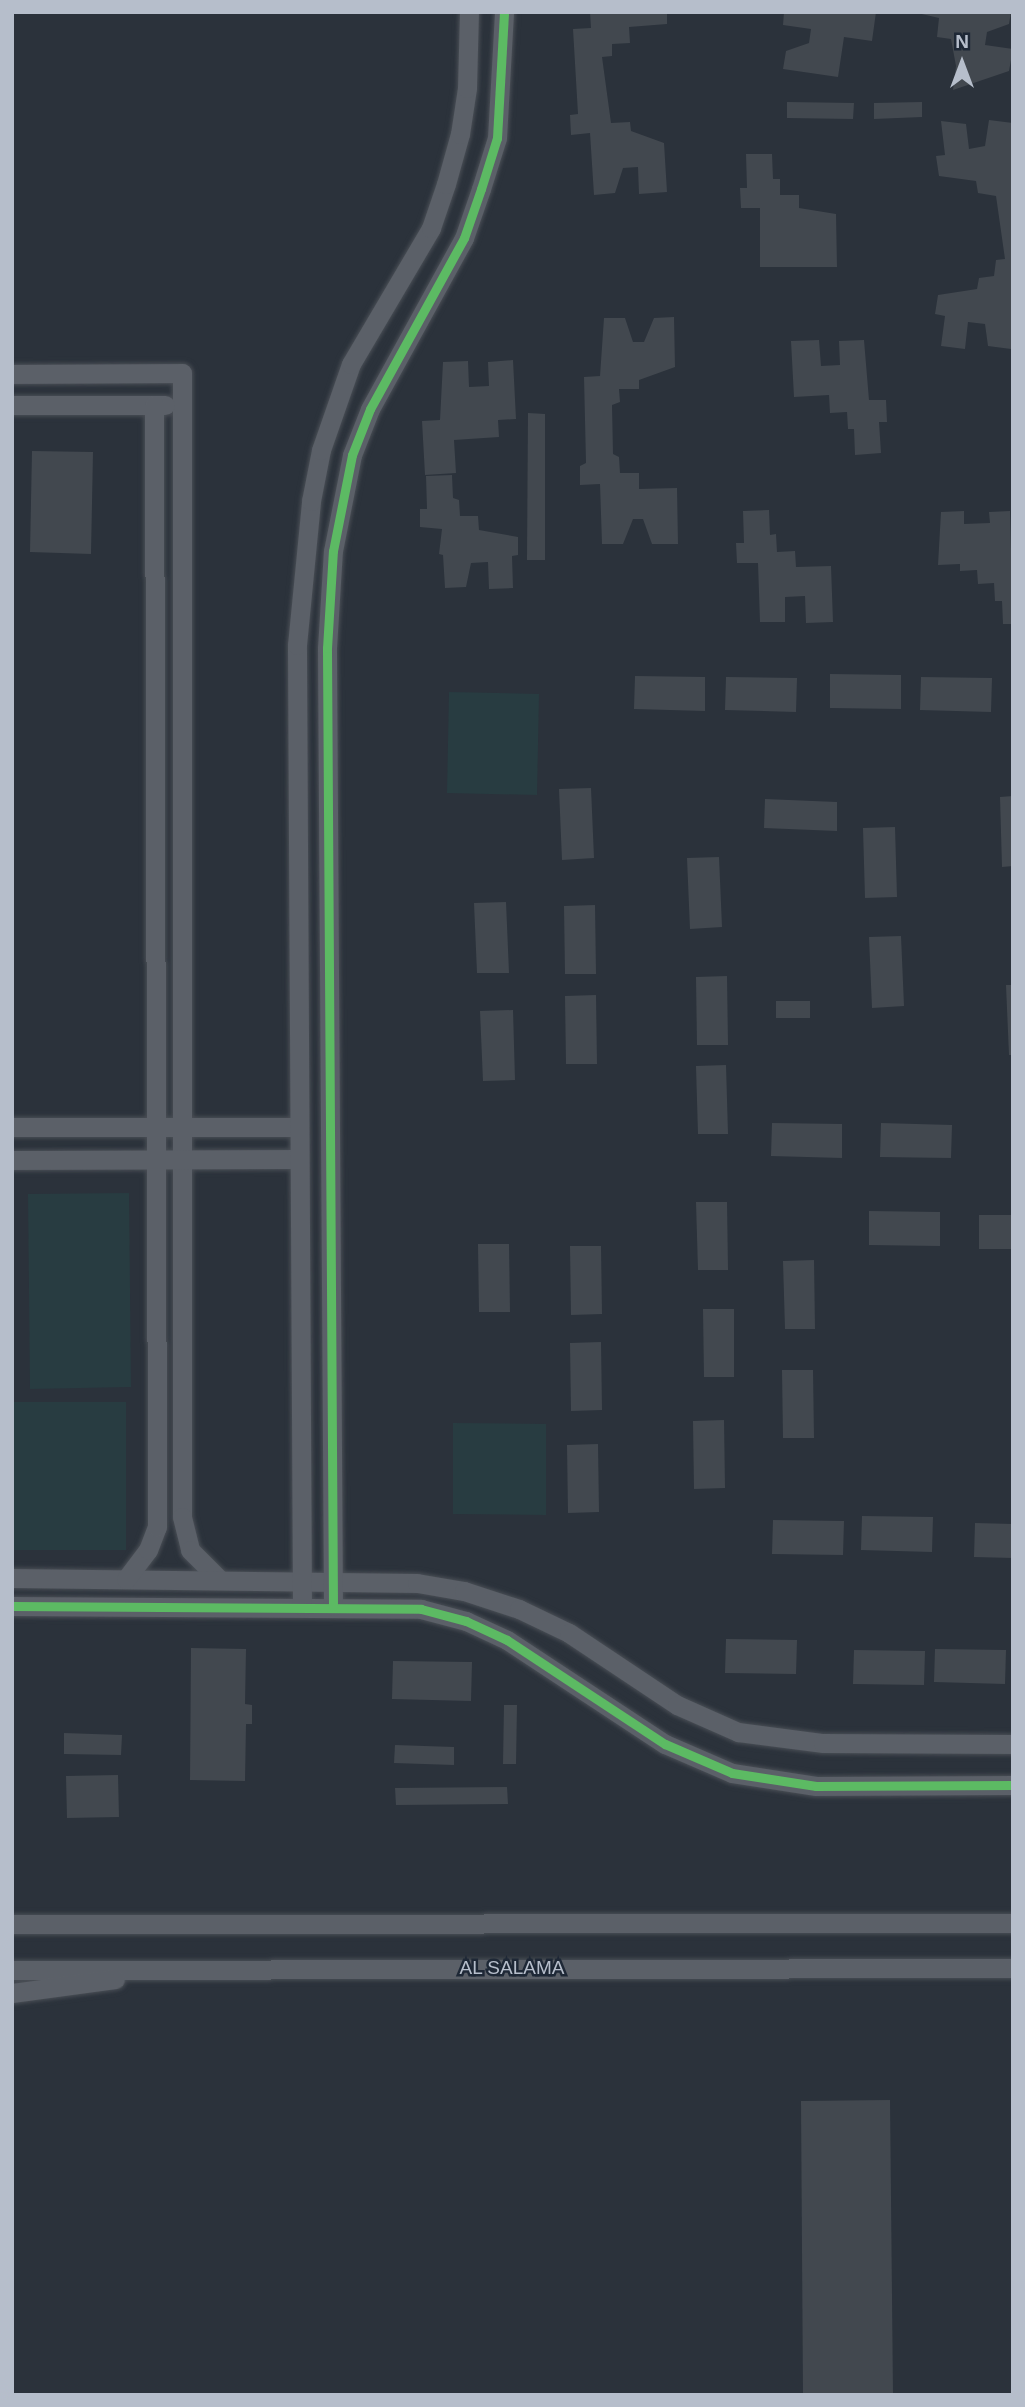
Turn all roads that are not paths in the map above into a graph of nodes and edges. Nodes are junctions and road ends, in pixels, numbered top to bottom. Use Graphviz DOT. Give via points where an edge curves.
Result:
graph roads {
  1 [pos="469,12"];
  2 [pos="503,12"];
  3 [pos="12,374"];
  4 [pos="12,405"];
  5 [pos="155,405"];
  6 [pos="182,405"];
  7 [pos="12,1127"];
  8 [pos="157,1127"];
  9 [pos="183,1127"];
  10 [pos="299,1127"];
  11 [pos="299,1159"];
  12 [pos="12,1160"];
  13 [pos="157,1160"];
  14 [pos="182,1160"];
  15 [pos="12,1578"];
  16 [pos="126,1579"];
  17 [pos="219,1579"];
  18 [pos="302,1579"];
  19 [pos="332,1579"];
  20 [pos="12,1606"];
  21 [pos="302,1606"];
  22 [pos="333,1606"];
  23 [pos="1013,1744"];
  24 [pos="1013,1785"];
  25 [pos="1013,1923"];
  26 [pos="12,1924"];
  27 [pos="197,1968"];
  28 [pos="1013,1968"];
  29 [pos="12,1970"];
  30 [pos="12,1993"];
  1 -- 10 [label="street" via="465,100 446,184 431,228 351,364 321,450 310,501 297,645"];
  2 -- 19 [label="street" via="499,125 481,189 464,238 370,409 352,455 333,551 327,648"];
  3 -- 6 [label="street" via="181,373"];
  4 -- 5 [label="street"];
  5 -- 6 [label="street"];
  5 -- 8 [label="street"];
  6 -- 9 [label="street"];
  7 -- 8 [label="street"];
  8 -- 9 [label="street"];
  8 -- 13 [label="street"];
  9 -- 10 [label="street"];
  9 -- 14 [label="street"];
  10 -- 11 [label="street"];
  11 -- 14 [label="street"];
  11 -- 18 [label="street"];
  12 -- 13 [label="street"];
  13 -- 14 [label="street"];
  13 -- 16 [label="street" via="157,1527 148,1550"];
  14 -- 17 [label="street" via="181,1517 190,1550"];
  15 -- 16 [label="street"];
  16 -- 17 [label="street"];
  17 -- 18 [label="street"];
  18 -- 19 [label="street"];
  18 -- 21 [label="street"];
  19 -- 22 [label="street"];
  19 -- 23 [label="street" via="417,1583 464,1591 519,1609 569,1633 677,1705 738,1732 823,1744"];
  20 -- 21 [label="street"];
  21 -- 22 [label="street"];
  22 -- 24 [label="street" via="421,1609 466,1621 507,1640 665,1744 732,1773 816,1786"];
  25 -- 26 [label="street"];
  27 -- 28 [label="street, AL SALAMA"];
  27 -- 29 [label="street, AL SALAMA"];
  27 -- 30 [label="street"];
}
